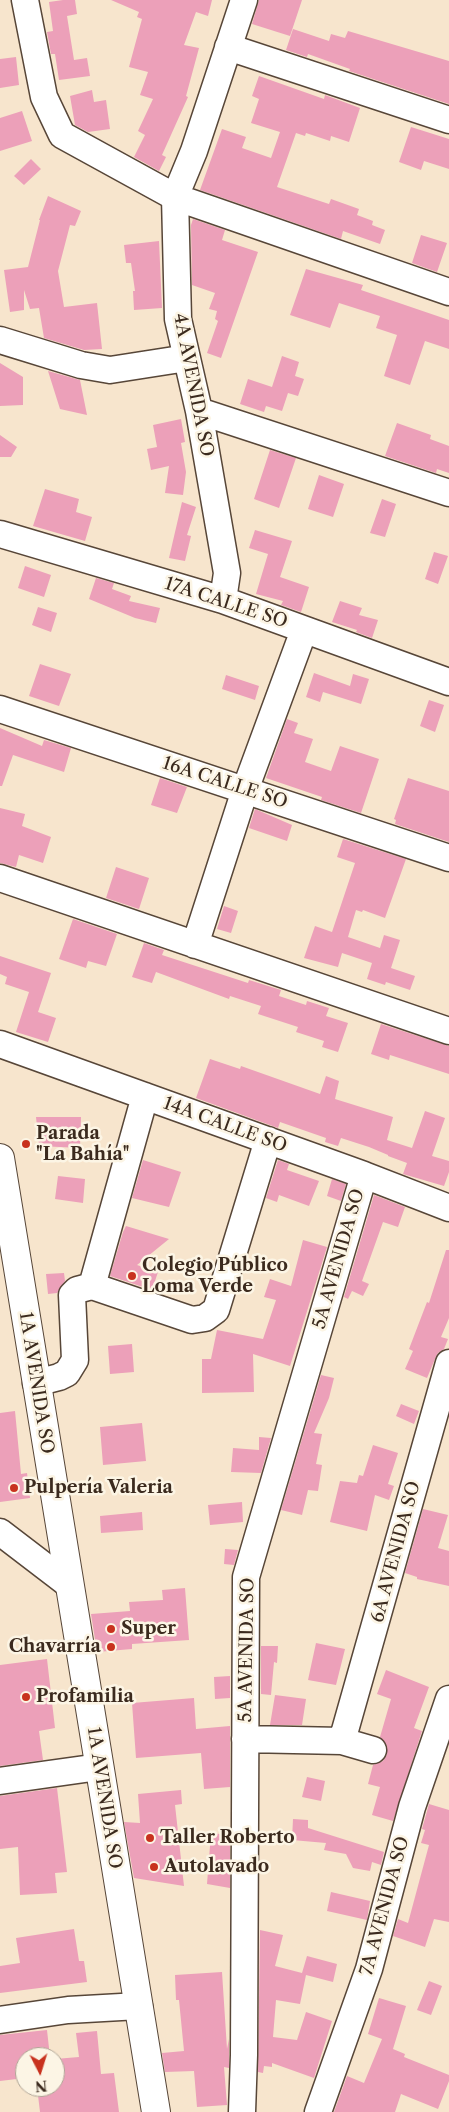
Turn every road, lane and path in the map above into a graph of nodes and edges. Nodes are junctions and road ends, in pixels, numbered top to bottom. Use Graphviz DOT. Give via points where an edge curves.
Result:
graph roads {
  1 [pos="25,0"];
  2 [pos="244,0"];
  3 [pos="228,47"];
  4 [pos="449,120"];
  5 [pos="175,197"];
  6 [pos="449,292"];
  7 [pos="0,340"];
  8 [pos="187,358"];
  9 [pos="199,411"];
  10 [pos="449,493"];
  11 [pos="0,534"];
  12 [pos="223,600"];
  13 [pos="304,630"];
  14 [pos="449,682"];
  15 [pos="0,709"];
  16 [pos="245,790"];
  17 [pos="449,858"];
  18 [pos="0,878"];
  19 [pos="195,945"];
  20 [pos="449,1031"];
  21 [pos="0,1044"];
  22 [pos="145,1096"];
  23 [pos="268,1140"];
  24 [pos="0,1158"];
  25 [pos="364,1175"];
  26 [pos="449,1208"];
  27 [pos="92,1286"];
  28 [pos="449,1363"];
  29 [pos="36,1383"];
  30 [pos="0,1532"];
  31 [pos="68,1584"];
  32 [pos="449,1699"];
  33 [pos="245,1739"];
  34 [pos="342,1740"];
  35 [pos="373,1750"];
  36 [pos="99,1767"];
  37 [pos="0,1781"];
  38 [pos="139,2006"];
  39 [pos="0,2020"];
  40 [pos="156,2112"];
  41 [pos="242,2112"];
  42 [pos="318,2112"];
  1 -- 5 [label="street" via="44,97 62,135"];
  2 -- 3 [label="street, 4A AVENIDA SO"];
  3 -- 4 [label="street"];
  3 -- 5 [label="street, 4A AVENIDA SO" via="194,151"];
  5 -- 6 [label="street"];
  5 -- 8 [label="street, 4A AVENIDA SO" via="178,319"];
  7 -- 8 [label="street" via="81,365 110,370"];
  8 -- 9 [label="street, 4A AVENIDA SO"];
  9 -- 10 [label="street"];
  9 -- 12 [label="street, 4A AVENIDA SO" via="227,573"];
  11 -- 12 [label="street, 17A CALLE SO"];
  12 -- 13 [label="street, 17A CALLE SO"];
  13 -- 14 [label="street, 17A CALLE SO"];
  13 -- 16 [label="street"];
  15 -- 16 [label="street, 16A CALLE SO"];
  16 -- 17 [label="street, 16A CALLE SO"];
  16 -- 19 [label="street"];
  18 -- 19 [label="street"];
  19 -- 20 [label="street"];
  21 -- 22 [label="street, 14A CALLE SO"];
  22 -- 23 [label="street, 14A CALLE SO"];
  22 -- 27 [label="street"];
  23 -- 25 [label="street, 14A CALLE SO"];
  23 -- 27 [label="street" via="216,1310 205,1318 192,1320"];
  24 -- 29 [label="highway, 1A AVENIDA SO"];
  25 -- 26 [label="street, 14A CALLE SO"];
  25 -- 33 [label="street, 5A AVENIDA SO" via="246,1577"];
  27 -- 29 [label="street" via="77,1290 72,1295 76,1353 72,1367 59,1377"];
  28 -- 34 [label="street, 6A AVENIDA SO"];
  29 -- 31 [label="highway, 1A AVENIDA SO"];
  30 -- 31 [label="street"];
  31 -- 36 [label="highway, 1A AVENIDA SO"];
  32 -- 42 [label="street, 7A AVENIDA SO" via="412,1806 369,1969"];
  33 -- 34 [label="street"];
  33 -- 41 [label="street, 5A AVENIDA SO"];
  34 -- 35 [label="street"];
  36 -- 37 [label="street"];
  36 -- 38 [label="highway, 1A AVENIDA SO"];
  38 -- 39 [label="street" via="68,2010"];
  38 -- 40 [label="highway, 1A AVENIDA SO"];
}
